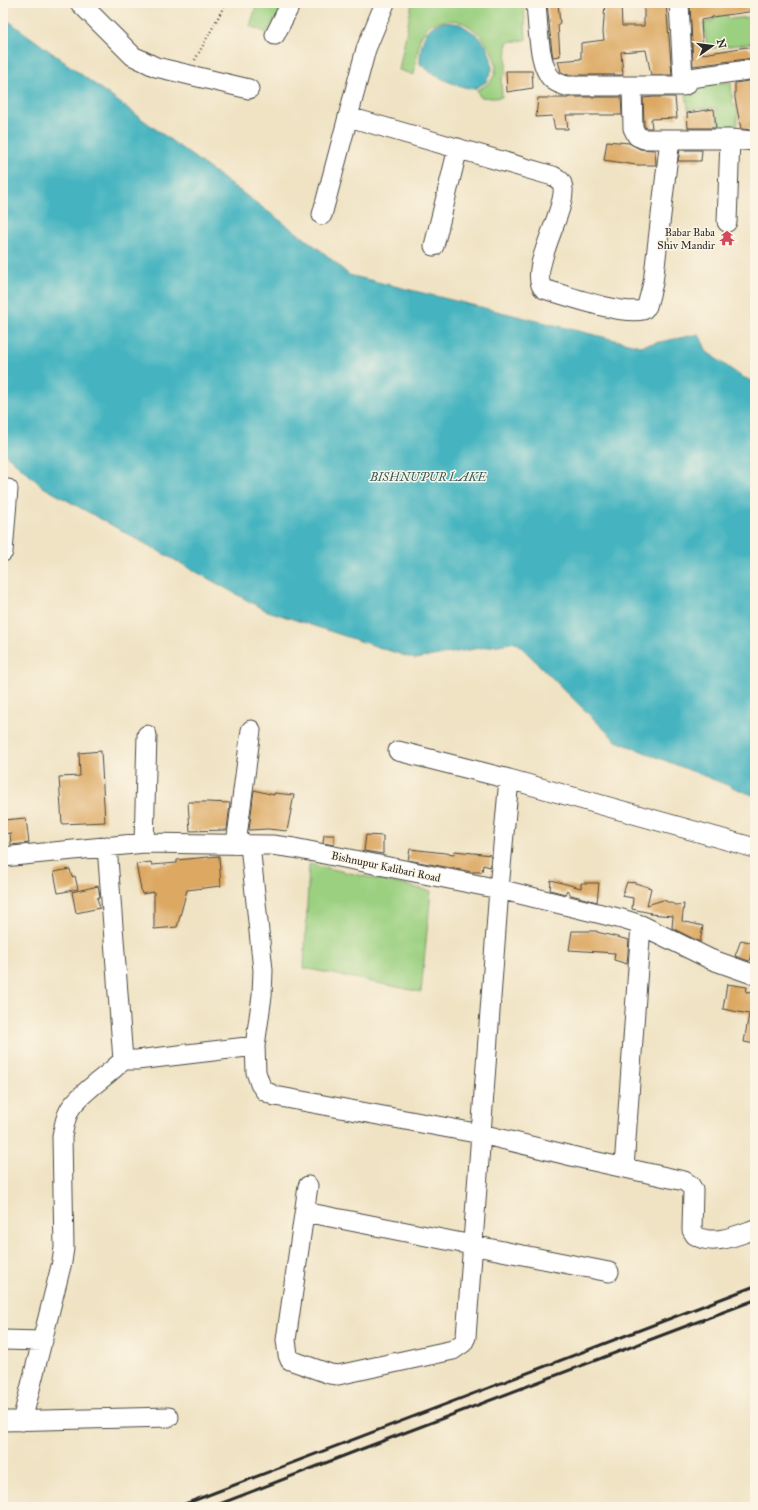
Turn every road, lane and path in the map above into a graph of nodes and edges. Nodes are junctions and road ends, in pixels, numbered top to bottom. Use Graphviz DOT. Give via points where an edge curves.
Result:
graph roads {
  1 [pos="80,3"];
  2 [pos="226,3"];
  3 [pos="292,3"];
  4 [pos="385,3"];
  5 [pos="536,3"];
  6 [pos="679,3"];
  7 [pos="275,35"];
  8 [pos="755,69"];
  9 [pos="189,75"];
  10 [pos="686,81"];
  11 [pos="632,86"];
  12 [pos="249,89"];
  13 [pos="349,117"];
  14 [pos="670,139"];
  15 [pos="730,139"];
  16 [pos="755,141"];
  17 [pos="458,148"];
  18 [pos="322,215"];
  19 [pos="727,222"];
  20 [pos="434,246"];
  21 [pos="8,489"];
  22 [pos="3,552"];
  23 [pos="251,730"];
  24 [pos="147,735"];
  25 [pos="398,751"];
  26 [pos="508,779"];
  27 [pos="144,842"];
  28 [pos="243,844"];
  29 [pos="107,846"];
  30 [pos="755,848"];
  31 [pos="3,857"];
  32 [pos="498,889"];
  33 [pos="641,925"];
  34 [pos="755,975"];
  35 [pos="255,1046"];
  36 [pos="124,1060"];
  37 [pos="481,1134"];
  38 [pos="624,1168"];
  39 [pos="308,1186"];
  40 [pos="305,1212"];
  41 [pos="755,1229"];
  42 [pos="472,1244"];
  43 [pos="609,1272"];
  44 [pos="3,1340"];
  45 [pos="43,1341"];
  46 [pos="170,1417"];
  47 [pos="3,1421"];
  48 [pos="22,1421"];
  1 -- 9 [label="street" via="133,56 156,66"];
  2 -- 9 [label="path"];
  3 -- 7 [label="street"];
  4 -- 13 [label="street" via="366,49"];
  5 -- 11 [label="street" via="540,50 550,78 566,86"];
  6 -- 10 [label="street"];
  8 -- 10 [label="street"];
  9 -- 12 [label="street"];
  10 -- 11 [label="street" via="683,86"];
  11 -- 14 [label="street" via="634,128 637,136 644,139"];
  13 -- 17 [label="street"];
  13 -- 18 [label="street"];
  14 -- 15 [label="street"];
  14 -- 17 [label="street" via="653,283 646,306 643,310 637,311 585,301 544,289 540,285 539,277 548,240 562,202 562,183 553,176"];
  15 -- 16 [label="street"];
  15 -- 19 [label="street"];
  17 -- 20 [label="street"];
  21 -- 22 [label="street"];
  23 -- 28 [label="street"];
  24 -- 27 [label="street"];
  25 -- 26 [label="street"];
  26 -- 30 [label="street"];
  26 -- 32 [label="street"];
  27 -- 28 [label="street, Bishnupur Kalibari Road"];
  27 -- 29 [label="street, Bishnupur Kalibari Road"];
  28 -- 32 [label="street, Bishnupur Kalibari Road" via="294,848"];
  28 -- 35 [label="street" via="263,970"];
  29 -- 31 [label="street, Bishnupur Kalibari Road"];
  29 -- 36 [label="street"];
  32 -- 33 [label="street, Bishnupur Kalibari Road"];
  32 -- 37 [label="street"];
  33 -- 34 [label="street, Bishnupur Kalibari Road" via="710,960"];
  33 -- 38 [label="street"];
  35 -- 36 [label="street"];
  35 -- 37 [label="street" via="256,1072 260,1084 265,1091 275,1096"];
  36 -- 45 [label="street" via="72,1106 66,1118 62,1136 64,1248"];
  37 -- 38 [label="street"];
  37 -- 42 [label="street"];
  38 -- 41 [label="street" via="690,1184 694,1198 692,1230 698,1237 716,1240"];
  39 -- 40 [label="street"];
  40 -- 42 [label="street"];
  40 -- 42 [label="street" via="286,1349 290,1360 330,1374 338,1375 453,1350 463,1343 466,1336"];
  42 -- 43 [label="street"];
  44 -- 45 [label="street"];
  45 -- 48 [label="street"];
  46 -- 48 [label="street"];
  47 -- 48 [label="street"];
}
